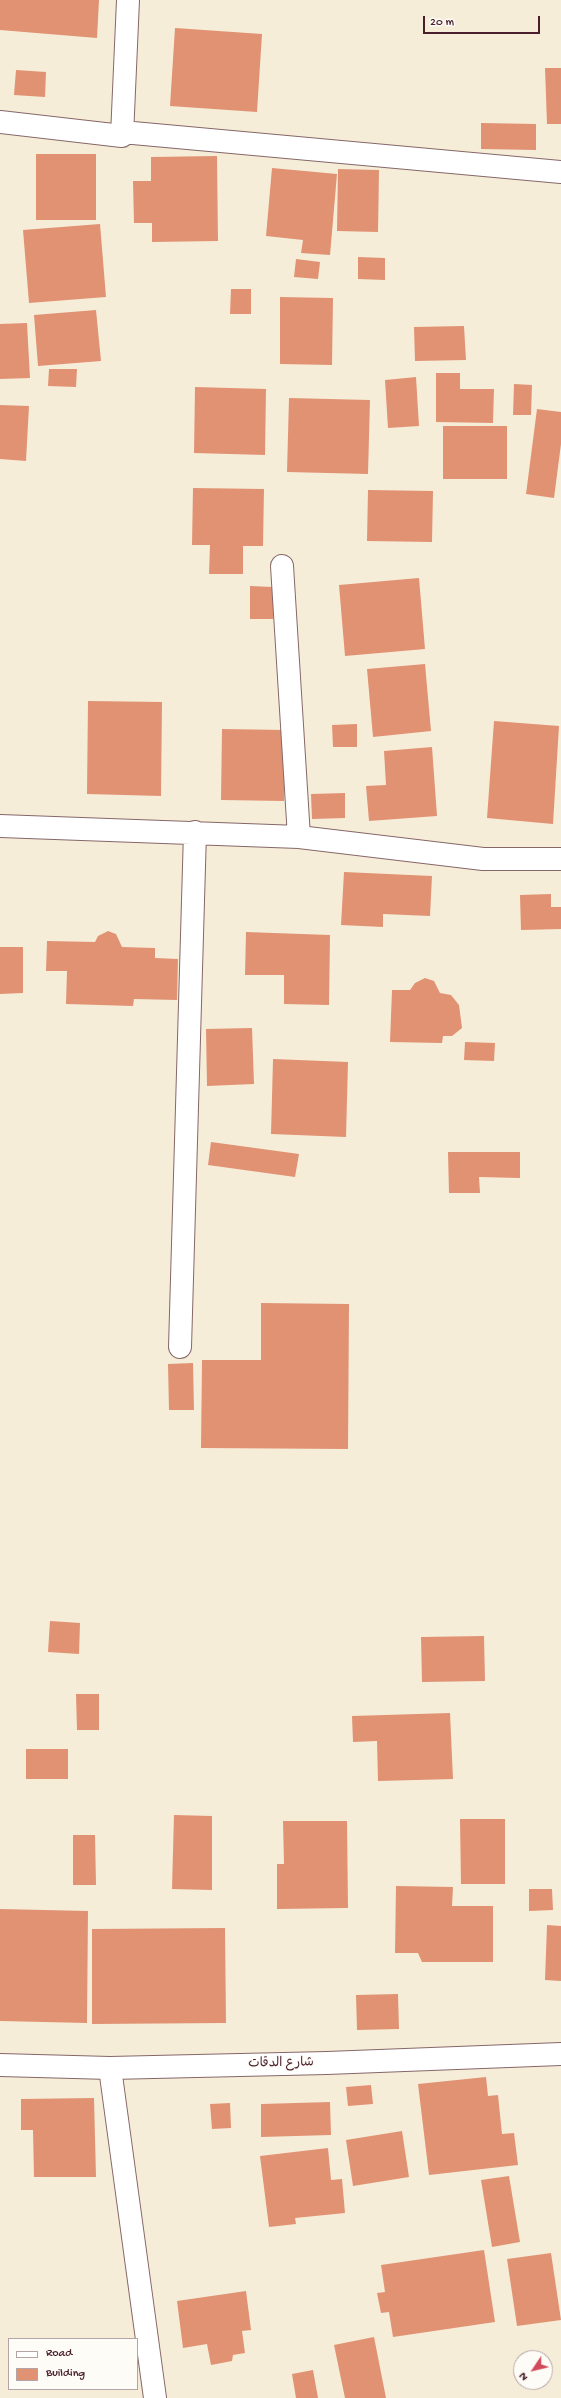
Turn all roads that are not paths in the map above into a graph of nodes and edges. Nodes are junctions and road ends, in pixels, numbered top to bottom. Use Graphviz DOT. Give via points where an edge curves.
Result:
graph roads {
  1 [pos="128,0"];
  2 [pos="0,122"];
  3 [pos="122,136"];
  4 [pos="561,172"];
  5 [pos="282,566"];
  6 [pos="0,826"];
  7 [pos="195,832"];
  8 [pos="300,837"];
  9 [pos="561,859"];
  10 [pos="180,1347"];
  11 [pos="561,2054"];
  12 [pos="0,2065"];
  13 [pos="110,2068"];
  14 [pos="155,2398"];
  1 -- 3 [label="street"];
  2 -- 3 [label="street"];
  3 -- 4 [label="street" via="122,132"];
  5 -- 8 [label="street"];
  6 -- 7 [label="street"];
  7 -- 8 [label="street"];
  7 -- 10 [label="street"];
  8 -- 9 [label="street" via="483,859"];
  11 -- 13 [label="street, شارع الدقات" via="327,2064"];
  12 -- 13 [label="street, شارع الدقات"];
  13 -- 14 [label="street"];
}
